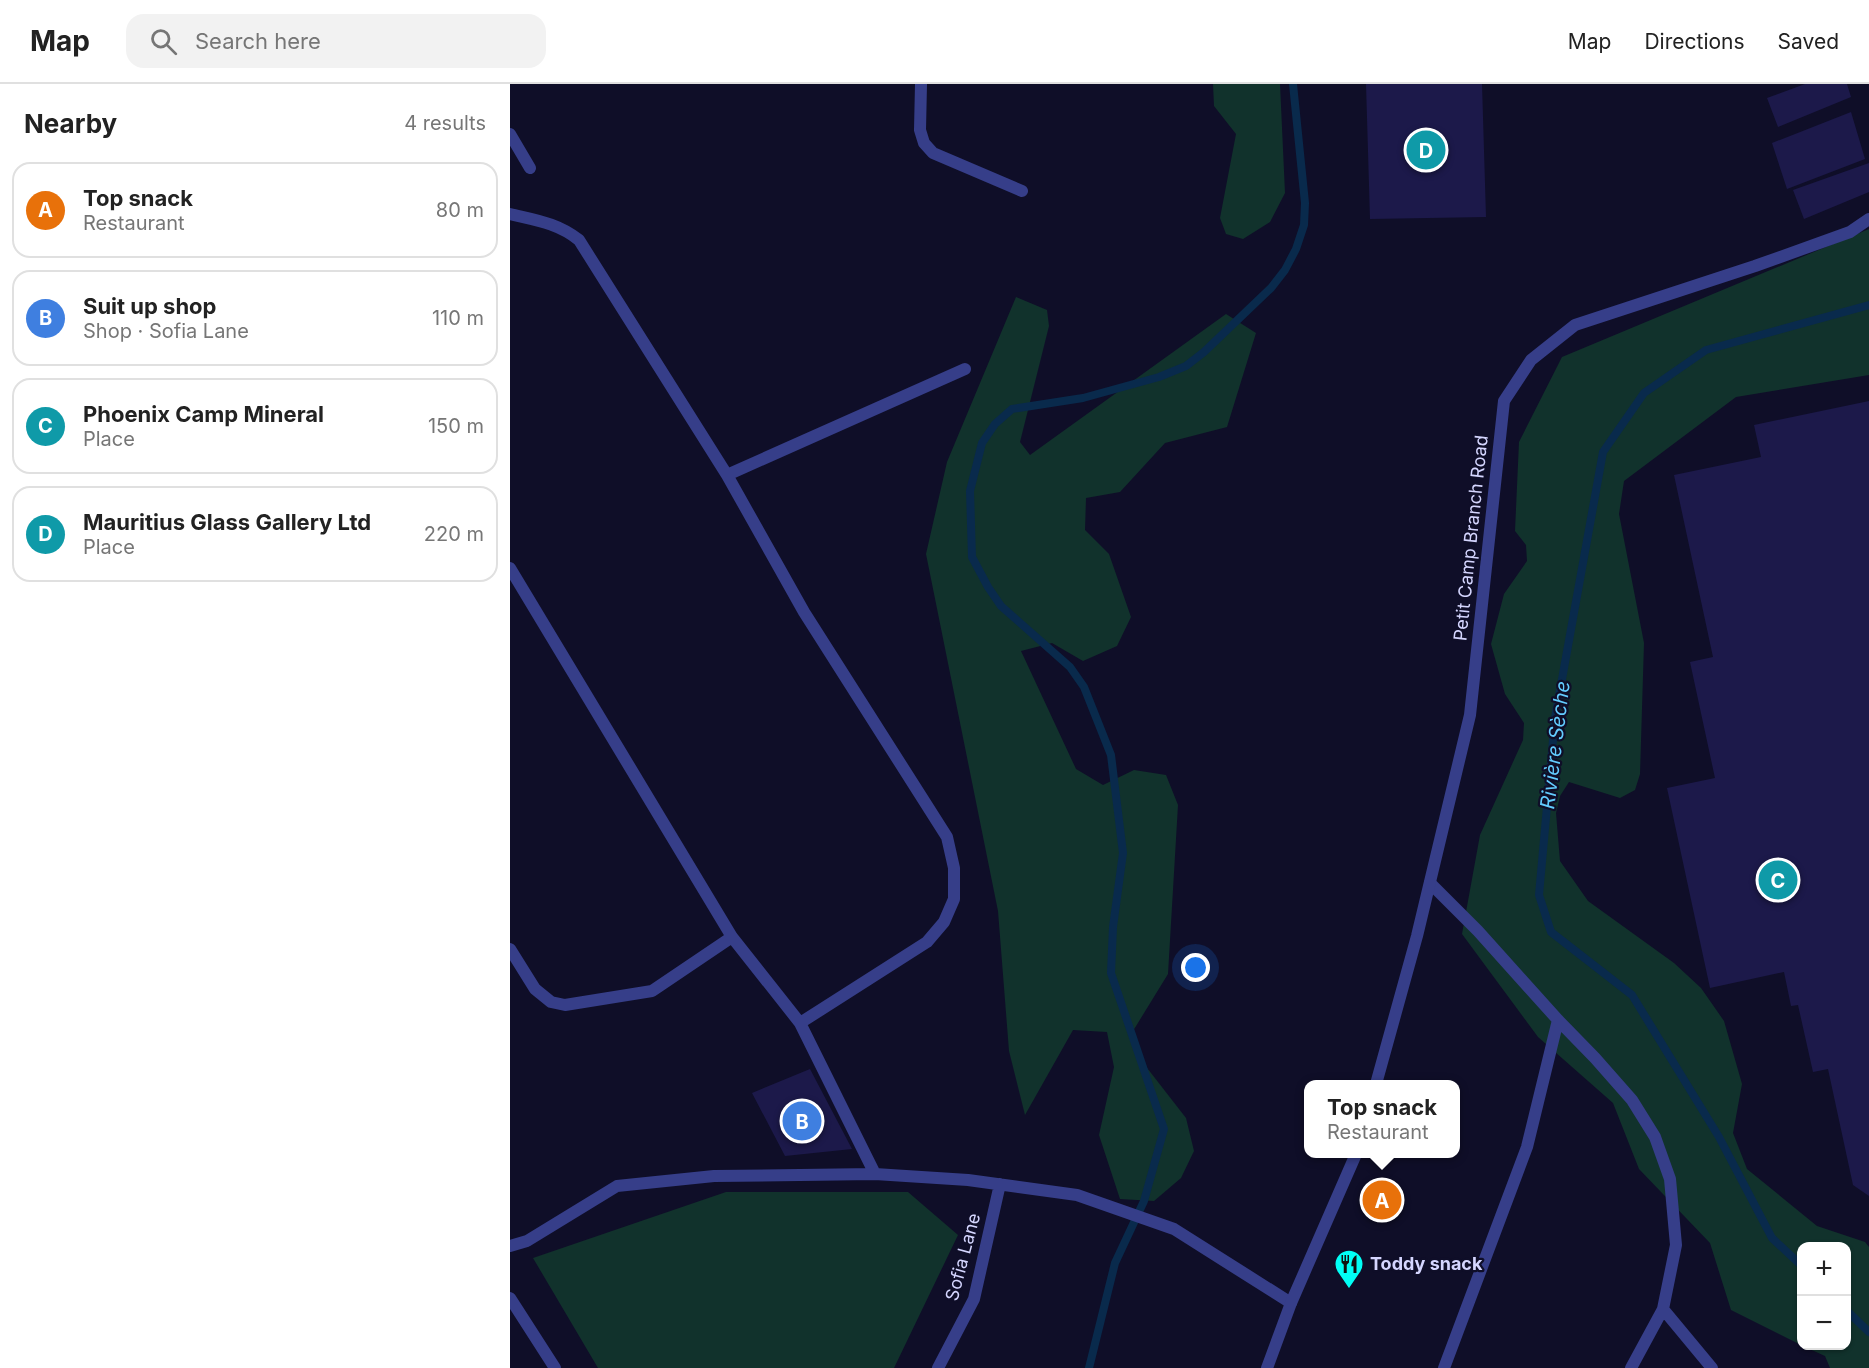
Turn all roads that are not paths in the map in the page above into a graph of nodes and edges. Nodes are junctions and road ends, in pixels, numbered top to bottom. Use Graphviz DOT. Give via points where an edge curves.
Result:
graph roads {
  1 [pos="921,84"];
  2 [pos="510,134"];
  3 [pos="530,168"];
  4 [pos="1022,191"];
  5 [pos="510,214"];
  6 [pos="1869,219"];
  7 [pos="964,369"];
  8 [pos="727,475"];
  9 [pos="510,568"];
  10 [pos="515,588"];
  11 [pos="1430,883"];
  12 [pos="732,937"];
  13 [pos="510,949"];
  14 [pos="1558,1020"];
  15 [pos="800,1023"];
  16 [pos="1377,1080"];
  17 [pos="1354,1158"];
  18 [pos="875,1174"];
  19 [pos="1000,1185"];
  20 [pos="510,1246"];
  21 [pos="510,1298"];
  22 [pos="1291,1303"];
  23 [pos="1663,1309"];
  24 [pos="555,1368"];
  25 [pos="938,1368"];
  26 [pos="1267,1368"];
  27 [pos="1444,1368"];
  28 [pos="1631,1368"];
  29 [pos="1712,1368"];
  1 -- 4 [label="street" via="920,130 933,153"];
  2 -- 3 [label="street"];
  5 -- 8 [label="street" via="550,223 579,240"];
  6 -- 11 [label="street, Petit Camp Branch Road" via="1850,232 1575,325 1531,360 1504,401 1470,715"];
  7 -- 8 [label="street"];
  8 -- 15 [label="street" via="804,612 947,837 954,868 954,899 944,922 927,942"];
  9 -- 10 [label="street"];
  10 -- 12 [label="street"];
  11 -- 14 [label="street"];
  11 -- 16 [label="street, Petit Camp Branch Road"];
  12 -- 13 [label="street" via="652,991 565,1005 551,1002 535,989"];
  12 -- 15 [label="street"];
  14 -- 23 [label="street" via="1632,1100 1655,1137 1670,1179 1676,1245"];
  14 -- 27 [label="street" via="1527,1147"];
  15 -- 18 [label="street"];
  17 -- 22 [label="street"];
  18 -- 19 [label="street"];
  18 -- 20 [label="street" via="714,1176 617,1186 527,1240"];
  19 -- 22 [label="street" via="1077,1195 1174,1230"];
  19 -- 25 [label="street, Sofia Lane" via="974,1299"];
  21 -- 24 [label="street"];
  22 -- 26 [label="street"];
  23 -- 28 [label="street"];
  23 -- 29 [label="street"];
}
